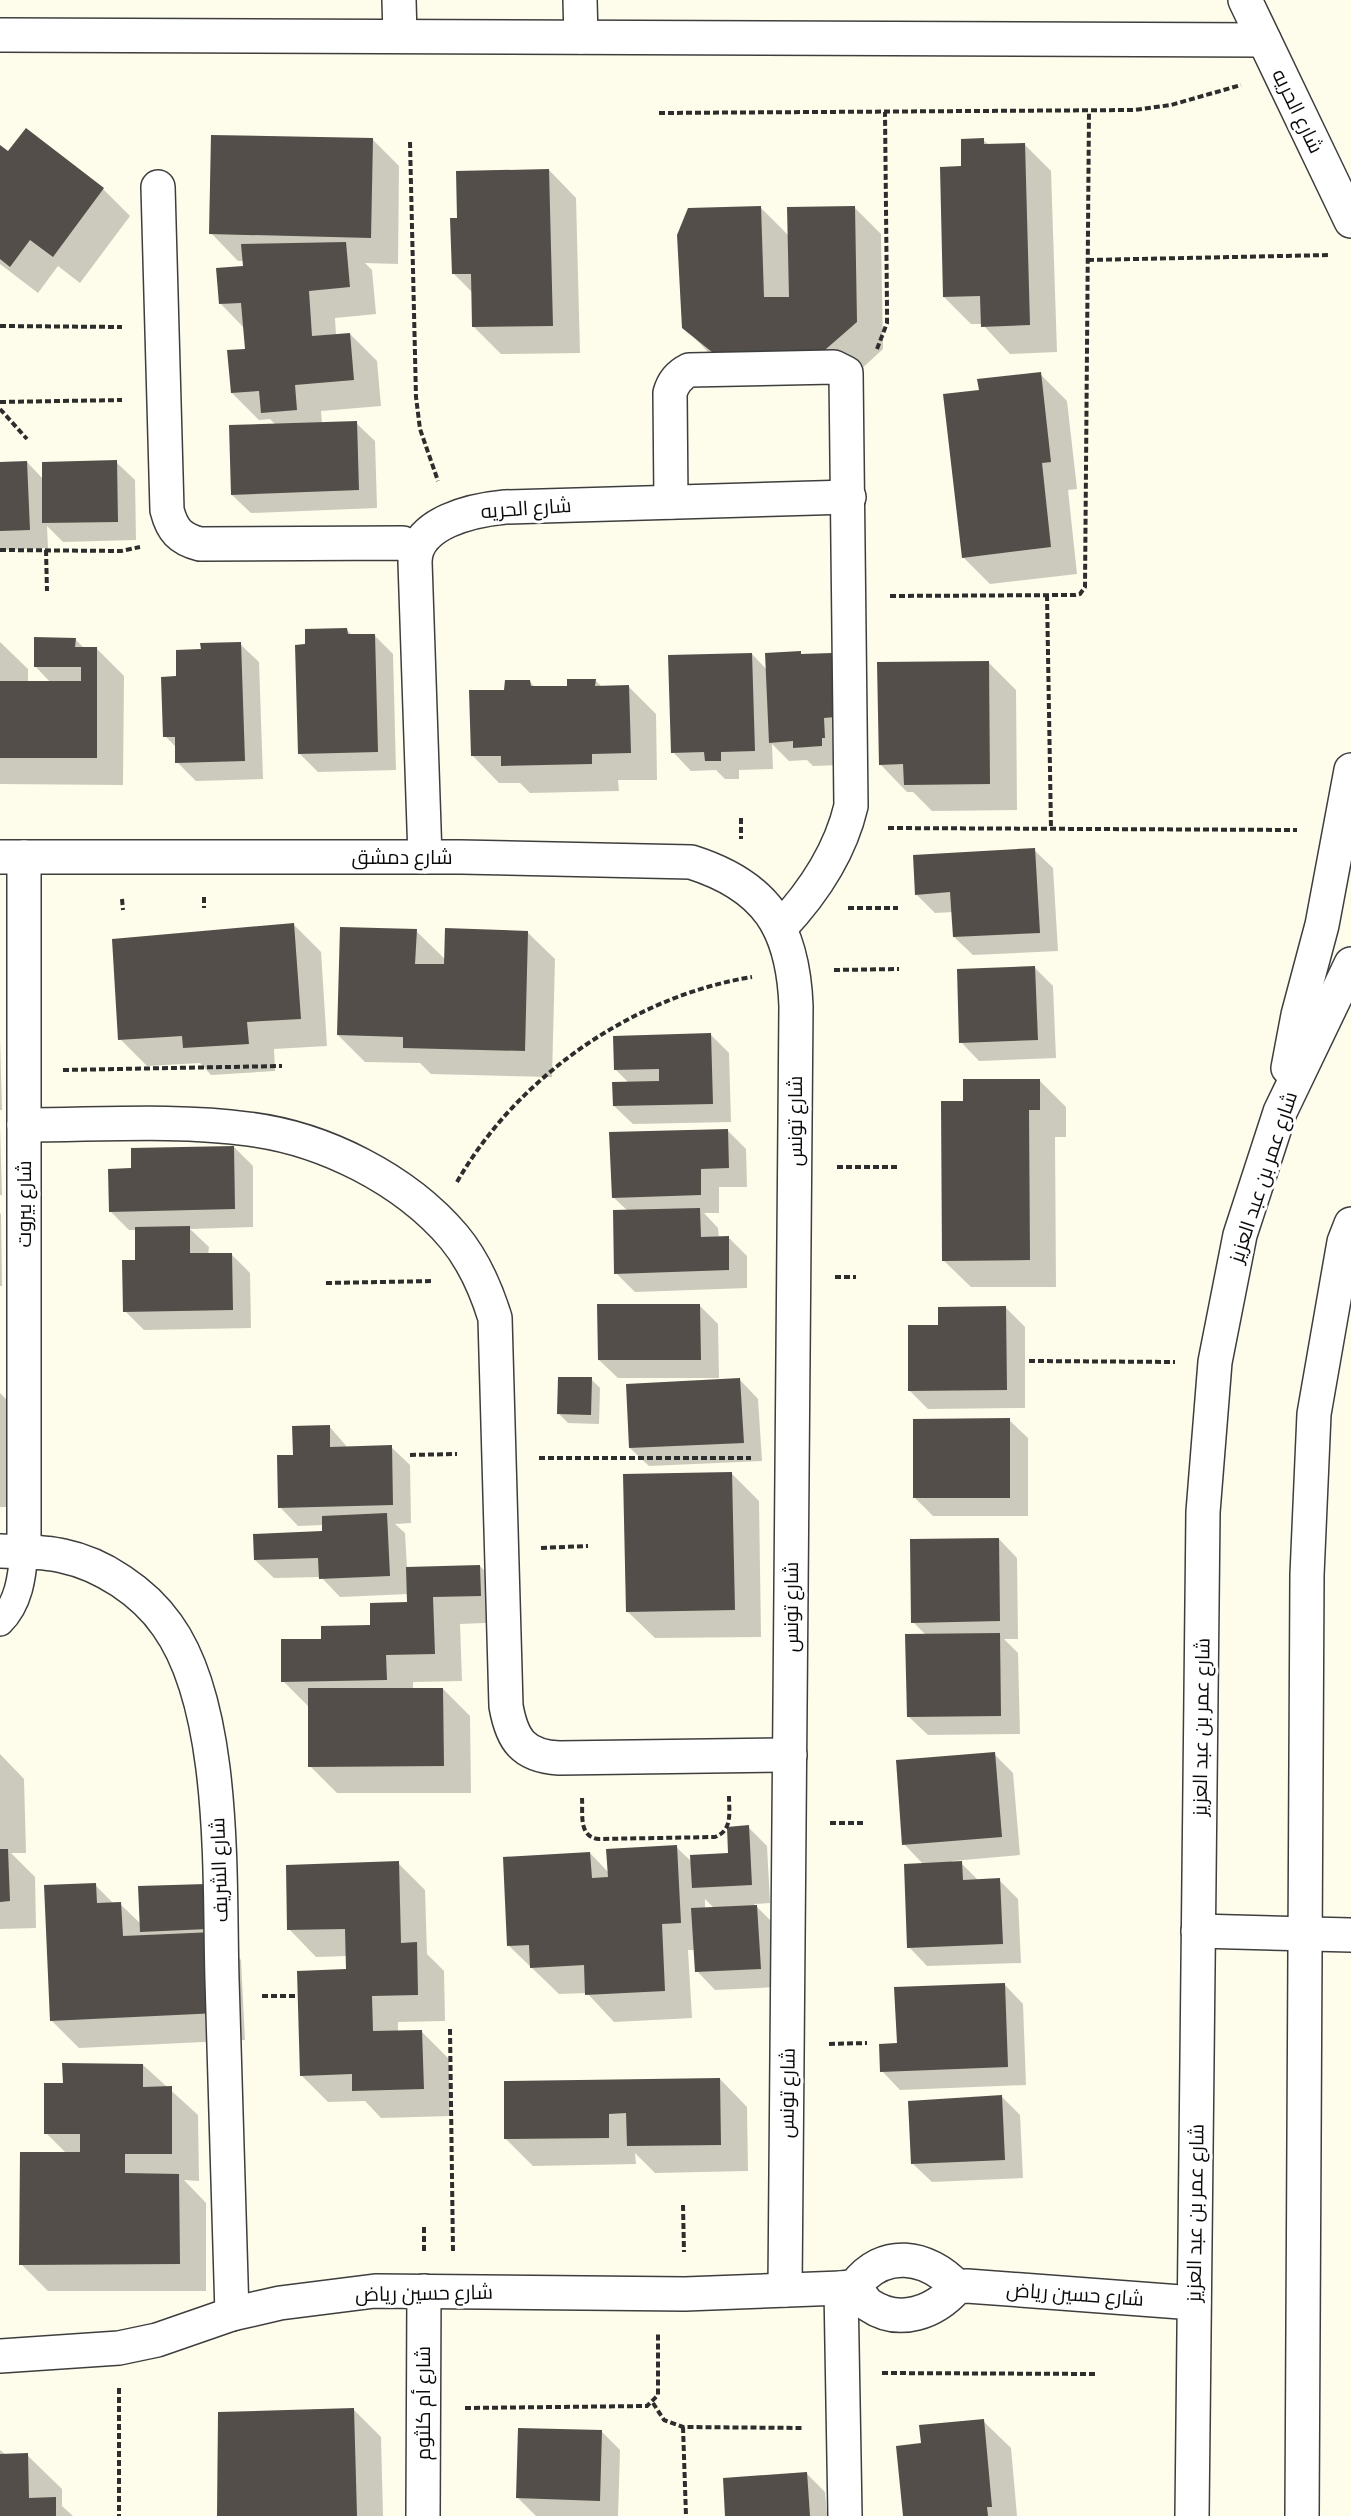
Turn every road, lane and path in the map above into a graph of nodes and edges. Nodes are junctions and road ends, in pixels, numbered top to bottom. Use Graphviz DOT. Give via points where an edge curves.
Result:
graph roads {
  1 [pos="399,0"];
  2 [pos="580,0"];
  3 [pos="1245,0"];
  4 [pos="0,35"];
  5 [pos="400,36"];
  6 [pos="581,37"];
  7 [pos="1270,54"];
  8 [pos="885,111"];
  9 [pos="1089,112"];
  10 [pos="659,113"];
  11 [pos="410,142"];
  12 [pos="158,187"];
  13 [pos="1351,222"];
  14 [pos="1339,254"];
  15 [pos="1088,260"];
  16 [pos="0,326"];
  17 [pos="162,328"];
  18 [pos="848,377"];
  19 [pos="164,400"];
  20 [pos="0,402"];
  21 [pos="0,409"];
  22 [pos="27,439"];
  23 [pos="849,497"];
  24 [pos="671,502"];
  25 [pos="458,515"];
  26 [pos="177,533"];
  27 [pos="0,550"];
  28 [pos="46,550"];
  29 [pos="415,551"];
  30 [pos="47,591"];
  31 [pos="1047,595"];
  32 [pos="850,597"];
  33 [pos="1351,770"];
  34 [pos="846,828"];
  35 [pos="1051,828"];
  36 [pos="1340,830"];
  37 [pos="12,857"];
  38 [pos="425,857"];
  39 [pos="780,928"];
  40 [pos="1351,964"];
  41 [pos="899,969"];
  42 [pos="794,971"];
  43 [pos="282,1066"];
  44 [pos="24,1070"];
  45 [pos="1280,1112"];
  46 [pos="24,1125"];
  47 [pos="795,1167"];
  48 [pos="899,1167"];
  49 [pos="436,1219"];
  50 [pos="1351,1224"];
  51 [pos="482,1280"];
  52 [pos="326,1283"];
  53 [pos="1029,1361"];
  54 [pos="1215,1362"];
  55 [pos="500,1458"];
  56 [pos="792,1458"];
  57 [pos="12,1552"];
  58 [pos="0,1622"];
  59 [pos="790,1755"];
  60 [pos="728,1756"];
  61 [pos="581,1759"];
  62 [pos="1198,1931"];
  63 [pos="1306,1934"];
  64 [pos="1351,1935"];
  65 [pos="450,2029"];
  66 [pos="848,2287"];
  67 [pos="957,2287"];
  68 [pos="785,2290"];
  69 [pos="438,2291"];
  70 [pos="658,2295"];
  71 [pos="1194,2303"];
  72 [pos="232,2314"];
  73 [pos="119,2348"];
  74 [pos="0,2356"];
  75 [pos="842,2373"];
  76 [pos="1095,2374"];
  77 [pos="653,2403"];
  78 [pos="423,2409"];
  79 [pos="683,2427"];
  80 [pos="844,2428"];
  81 [pos="119,2516"];
  82 [pos="423,2516"];
  83 [pos="686,2516"];
  84 [pos="845,2516"];
  85 [pos="1192,2516"];
  86 [pos="1302,2516"];
  1 -- 5 [label="street"];
  2 -- 6 [label="street"];
  3 -- 7 [label="street, شارع الحريه"];
  4 -- 5 [label="street"];
  5 -- 6 [label="street"];
  6 -- 7 [label="street"];
  7 -- 9 [label="path" via="1243,84 1171,105"];
  7 -- 13 [label="street, شارع الحريه"];
  8 -- 9 [label="path"];
  8 -- 10 [label="path"];
  8 -- 18 [label="path" via="886,323 873,355"];
  9 -- 15 [label="path"];
  11 -- 25 [label="path" via="420,429 429,460"];
  12 -- 17 [label="street"];
  14 -- 15 [label="path"];
  15 -- 31 [label="path" via="1086,583 1080,594"];
  16 -- 17 [label="path"];
  17 -- 19 [label="street"];
  18 -- 23 [label="street"];
  18 -- 24 [label="street" via="834,367 682,373 670,393"];
  19 -- 20 [label="path"];
  19 -- 26 [label="street" via="167,510"];
  21 -- 22 [label="path"];
  23 -- 24 [label="street, شارع الحريه"];
  23 -- 32 [label="street"];
  24 -- 25 [label="street, شارع الحريه" via="505,507"];
  25 -- 29 [label="street, شارع الحريه" via="428,535"];
  26 -- 28 [label="path" via="159,542 121,551"];
  26 -- 29 [label="street" via="200,544 403,543"];
  27 -- 28 [label="path"];
  28 -- 30 [label="path"];
  29 -- 38 [label="street"];
  31 -- 32 [label="path"];
  31 -- 35 [label="path"];
  32 -- 34 [label="street" via="851,806"];
  33 -- 36 [label="street"];
  34 -- 35 [label="path"];
  34 -- 39 [label="street" via="817,882"];
  35 -- 36 [label="path"];
  36 -- 45 [label="street"];
  37 -- 38 [label="street, شارع دمشق"];
  37 -- 44 [label="street, شارع بيروت"];
  38 -- 39 [label="street, شارع دمشق" via="691,862 743,885 765,905"];
  39 -- 42 [label="street, شارع تونس"];
  40 -- 45 [label="street, شارع عمر بن عبد العزيز"];
  41 -- 42 [label="path"];
  42 -- 47 [label="street, شارع تونس"];
  42 -- 49 [label="path" via="730,981 669,1001 610,1030 557,1066 509,1111 475,1153"];
  43 -- 44 [label="path"];
  44 -- 46 [label="street, شارع بيروت"];
  45 -- 54 [label="street, شارع عمر بن عبد العزيز" via="1240,1235"];
  46 -- 49 [label="street" via="208,1126 288,1137 363,1167"];
  46 -- 57 [label="street, شارع بيروت"];
  47 -- 48 [label="path"];
  47 -- 56 [label="street, شارع تونس"];
  49 -- 51 [label="street" via="454,1237"];
  50 -- 63 [label="street" via="1344,1242 1314,1414 1307,1575"];
  51 -- 52 [label="path"];
  51 -- 55 [label="street" via="495,1318"];
  53 -- 54 [label="path"];
  54 -- 62 [label="street, شارع عمر بن عبد العزيز" via="1203,1512"];
  55 -- 56 [label="path"];
  55 -- 61 [label="street" via="506,1706 510,1725 528,1751 543,1757"];
  56 -- 59 [label="street, شارع تونس"];
  57 -- 58 [label="lane" via="21,1585"];
  57 -- 72 [label="street, شارع الشريف" via="64,1556 103,1570 138,1594 167,1624 188,1662 200,1703 209,1745 218,1830"];
  59 -- 60 [label="street"];
  59 -- 68 [label="street, شارع تونس"];
  60 -- 61 [label="street"];
  60 -- 61 [label="path" via="729,1823 716,1837 590,1837 584,1829"];
  62 -- 63 [label="street"];
  62 -- 71 [label="street, شارع عمر بن عبد العزيز"];
  63 -- 64 [label="street"];
  63 -- 86 [label="street"];
  65 -- 69 [label="path"];
  66 -- 67 [label="street" via="866,2271 892,2261 918,2261 944,2273"];
  66 -- 67 [label="street" via="869,2304 897,2314 921,2314 945,2300"];
  66 -- 68 [label="street, شارع حسين رياض"];
  66 -- 75 [label="street"];
  67 -- 71 [label="street, شارع حسين رياض"];
  68 -- 70 [label="street, شارع حسين رياض"];
  69 -- 70 [label="street, شارع حسين رياض"];
  69 -- 72 [label="street, شارع حسين رياض" via="327,2296"];
  69 -- 78 [label="street, شارع أم كلثوم"];
  70 -- 77 [label="path" via="658,2395"];
  71 -- 85 [label="street, شارع عمر بن عبد العزيز"];
  72 -- 73 [label="street, شارع حسين رياض" via="157,2340"];
  73 -- 74 [label="street, شارع حسين رياض"];
  73 -- 81 [label="path"];
  75 -- 76 [label="path"];
  75 -- 80 [label="street"];
  77 -- 78 [label="path" via="642,2407"];
  77 -- 79 [label="path" via="664,2420"];
  78 -- 82 [label="street, شارع أم كلثوم"];
  79 -- 80 [label="path"];
  79 -- 83 [label="path"];
  80 -- 84 [label="street"];
}
